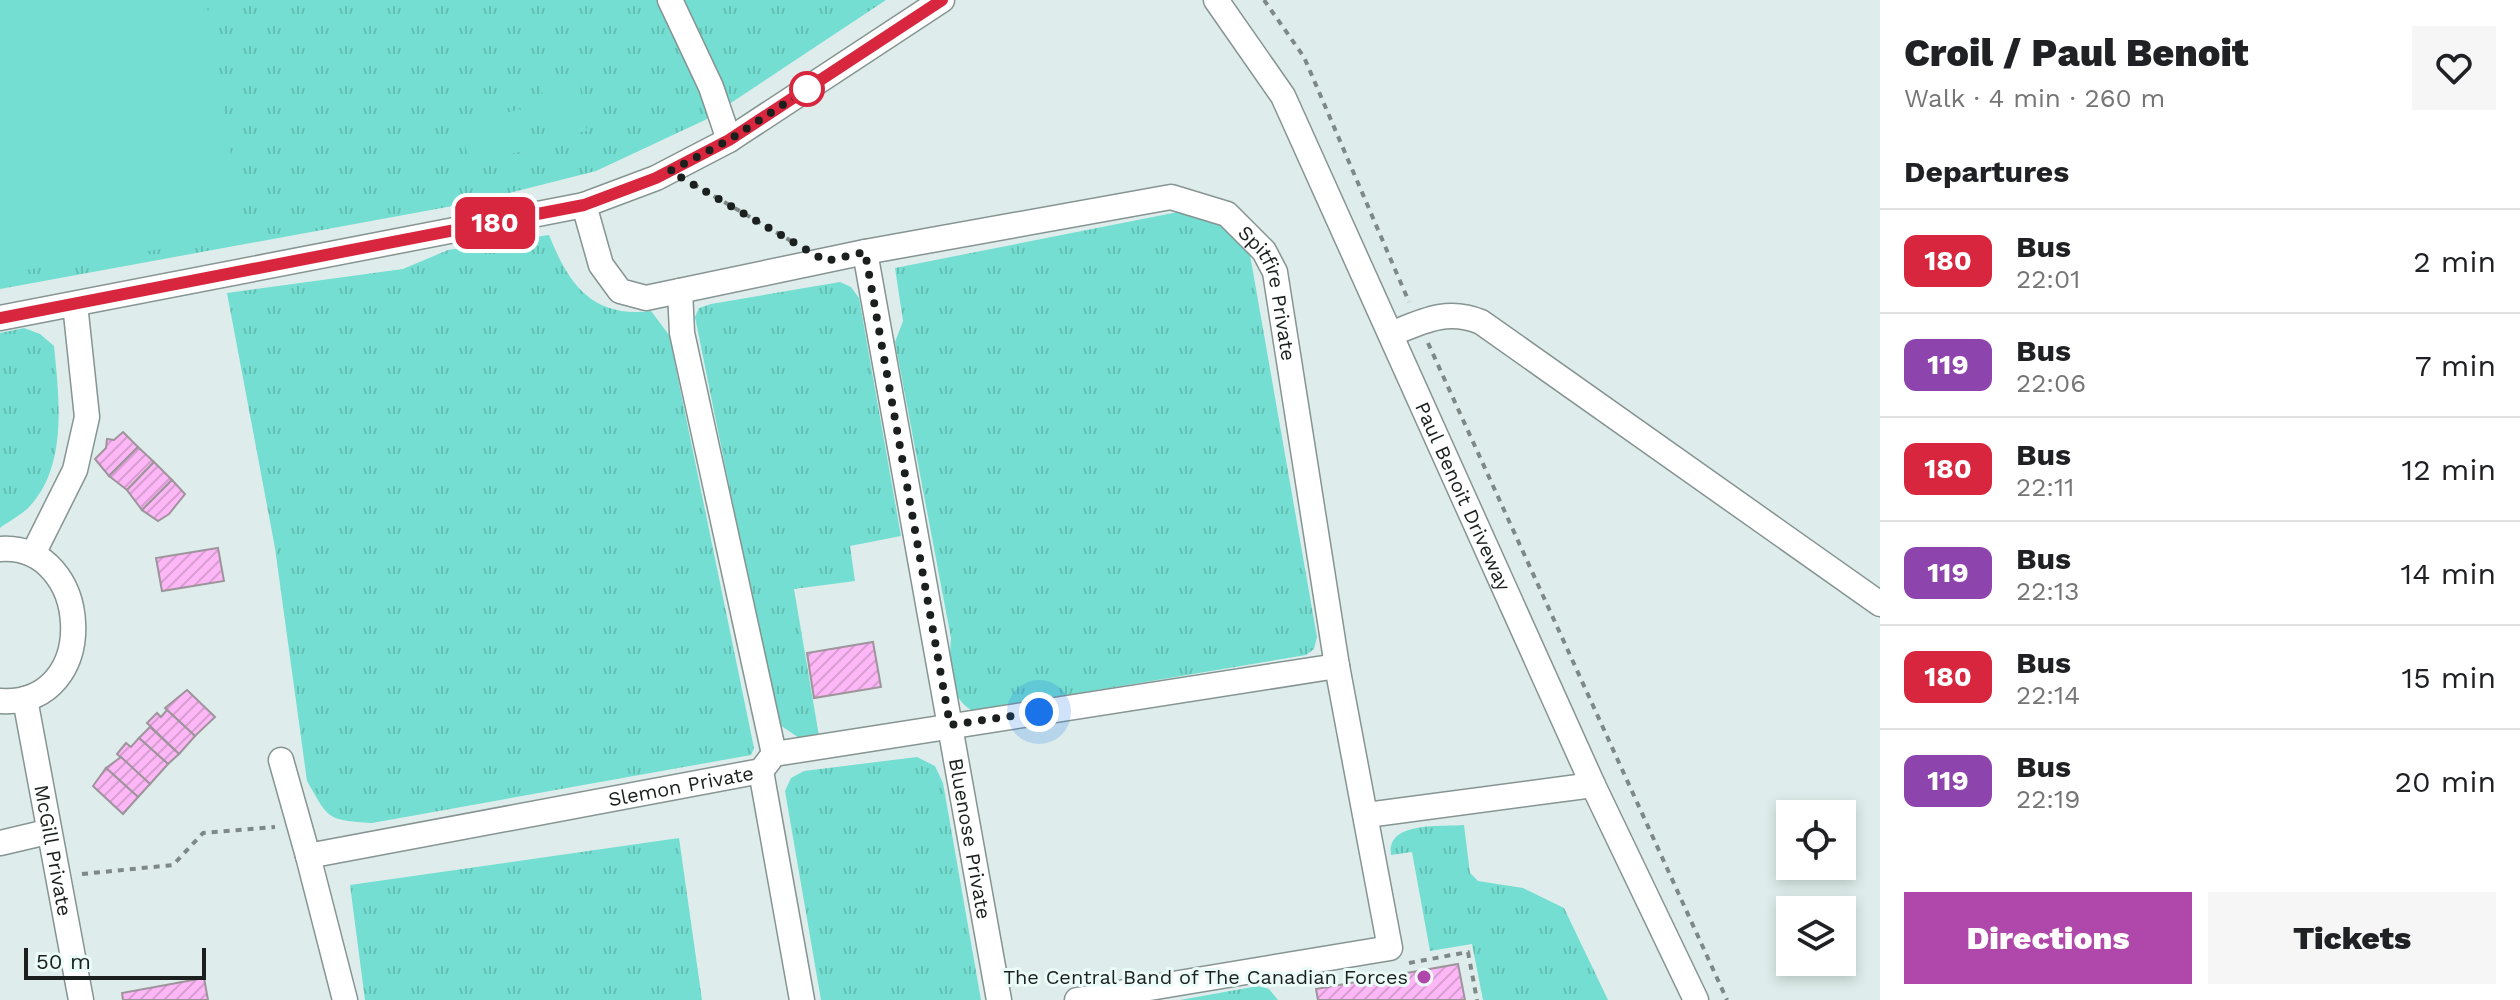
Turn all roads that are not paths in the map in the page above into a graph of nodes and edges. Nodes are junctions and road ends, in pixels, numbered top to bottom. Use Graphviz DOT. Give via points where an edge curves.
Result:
graph roads {
  1 [pos="670,0"];
  2 [pos="942,0"];
  3 [pos="1216,0"];
  4 [pos="729,140"];
  5 [pos="584,205"];
  6 [pos="865,252"];
  7 [pos="680,291"];
  8 [pos="75,304"];
  9 [pos="0,318"];
  10 [pos="1391,334"];
  11 [pos="0,549"];
  12 [pos="34,552"];
  13 [pos="1880,604"];
  14 [pos="1337,666"];
  15 [pos="25,699"];
  16 [pos="0,701"];
  17 [pos="950,725"];
  18 [pos="281,760"];
  19 [pos="768,762"];
  20 [pos="1593,785"];
  21 [pos="1367,815"];
  22 [pos="47,832"];
  23 [pos="0,843"];
  24 [pos="308,856"];
  25 [pos="81,1000"];
  26 [pos="345,1000"];
  27 [pos="802,1000"];
  28 [pos="999,1000"];
  29 [pos="1077,1000"];
  30 [pos="1696,1000"];
  1 -- 4 [label="street"];
  2 -- 4 [label="street"];
  3 -- 10 [label="street, Paul Benoit Driveway" via="1283,96"];
  4 -- 5 [label="street" via="670,171"];
  5 -- 7 [label="street, Spitfire Private" via="601,265 620,291 646,298"];
  5 -- 8 [label="street"];
  6 -- 7 [label="street, Spitfire Private"];
  6 -- 14 [label="street, Spitfire Private" via="1171,197 1227,214 1264,251 1275,272"];
  6 -- 17 [label="street, Bluenose Private"];
  7 -- 19 [label="street" via="682,333"];
  8 -- 9 [label="street"];
  8 -- 12 [label="street" via="87,417 75,470"];
  10 -- 13 [label="street" via="1445,314 1481,322"];
  10 -- 20 [label="street, Paul Benoit Driveway"];
  11 -- 12 [label="street"];
  12 -- 15 [label="street" via="61,583 75,629 73,648 55,682"];
  14 -- 17 [label="street, Slemon Private"];
  14 -- 21 [label="street, Spitfire Private"];
  15 -- 16 [label="street"];
  15 -- 22 [label="street, McGill Private"];
  17 -- 19 [label="street, Slemon Private"];
  17 -- 28 [label="street, Bluenose Private"];
  18 -- 24 [label="street"];
  19 -- 24 [label="street, Slemon Private"];
  19 -- 27 [label="street"];
  20 -- 21 [label="street"];
  20 -- 30 [label="street, Paul Benoit Driveway"];
  21 -- 29 [label="street, Spitfire Private" via="1390,948"];
  22 -- 23 [label="street"];
  22 -- 25 [label="street, McGill Private"];
  24 -- 26 [label="street"];
}
